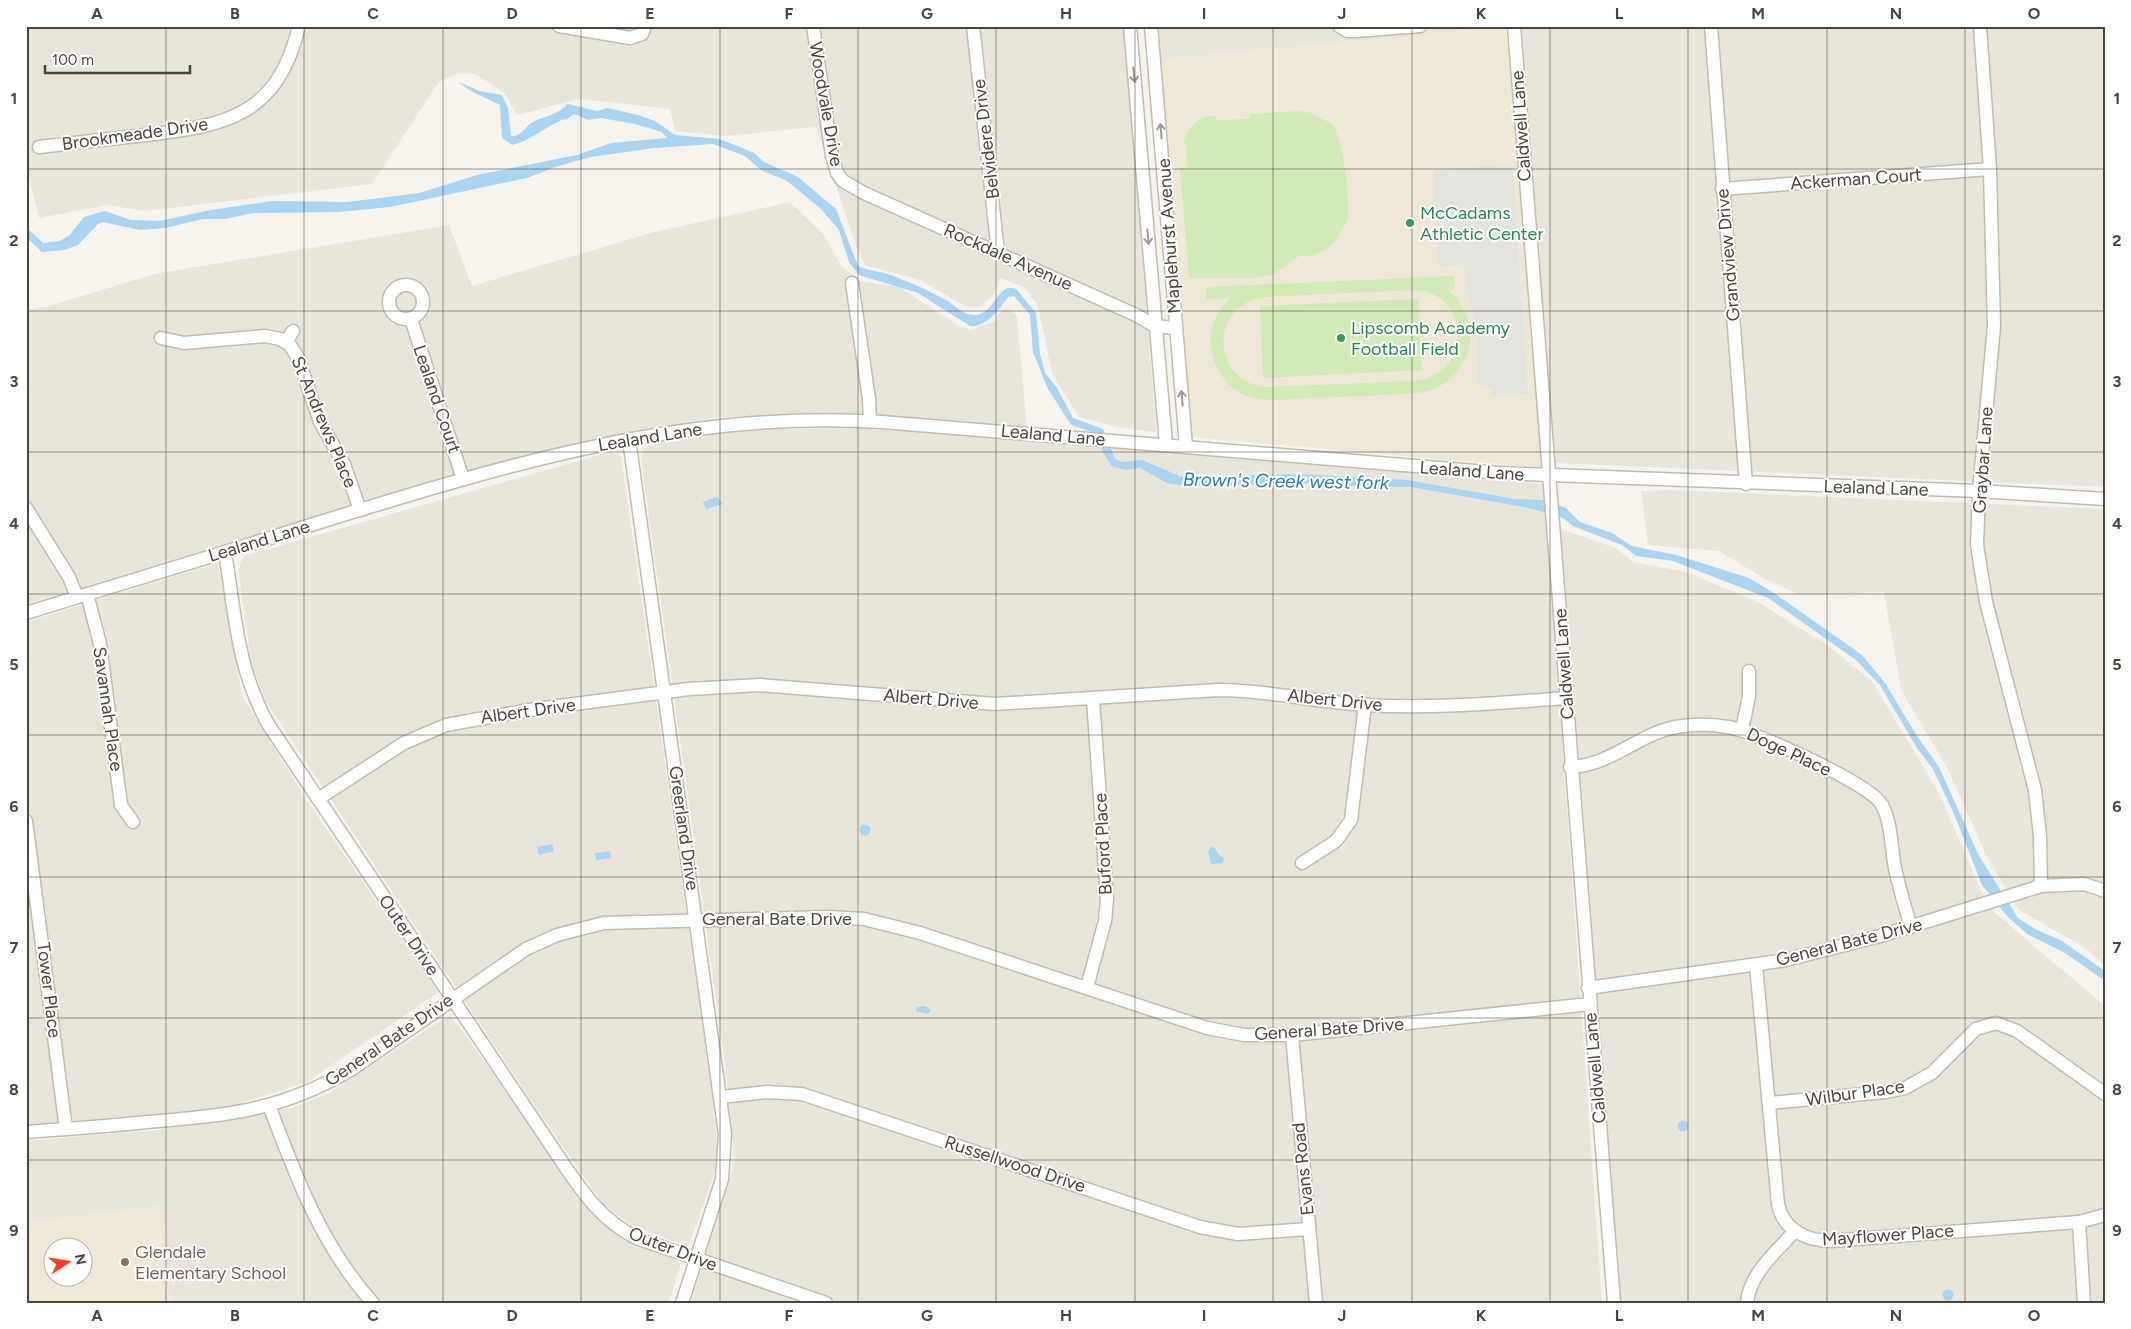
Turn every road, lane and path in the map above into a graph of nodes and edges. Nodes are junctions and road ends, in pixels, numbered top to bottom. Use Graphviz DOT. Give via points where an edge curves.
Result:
graph roads {
  1 [pos="299,26"];
  2 [pos="558,26"];
  3 [pos="645,26"];
  4 [pos="813,26"];
  5 [pos="973,26"];
  6 [pos="1130,26"];
  7 [pos="1151,26"];
  8 [pos="1340,26"];
  9 [pos="1420,26"];
  10 [pos="1514,26"];
  11 [pos="1711,26"];
  12 [pos="1980,26"];
  13 [pos="39,147"];
  14 [pos="1990,169"];
  15 [pos="843,180"];
  16 [pos="1722,189"];
  17 [pos="998,252"];
  18 [pos="852,283"];
  19 [pos="410,319"];
  20 [pos="1155,326"];
  21 [pos="1175,328"];
  22 [pos="162,338"];
  23 [pos="870,421"];
  24 [pos="629,439"];
  25 [pos="1166,444"];
  26 [pos="1186,446"];
  27 [pos="1550,476"];
  28 [pos="463,479"];
  29 [pos="1746,484"];
  30 [pos="1979,492"];
  31 [pos="2105,499"];
  32 [pos="26,508"];
  33 [pos="360,510"];
  34 [pos="225,552"];
  35 [pos="82,596"];
  36 [pos="26,613"];
  37 [pos="1749,671"];
  38 [pos="665,692"];
  39 [pos="1566,698"];
  40 [pos="1094,699"];
  41 [pos="1365,705"];
  42 [pos="1742,730"];
  43 [pos="1570,768"];
  44 [pos="318,799"];
  45 [pos="26,821"];
  46 [pos="133,822"];
  47 [pos="1302,863"];
  48 [pos="2041,886"];
  49 [pos="2105,891"];
  50 [pos="696,920"];
  51 [pos="1911,927"];
  52 [pos="1756,965"];
  53 [pos="1087,987"];
  54 [pos="1588,988"];
  55 [pos="452,998"];
  56 [pos="1590,1004"];
  57 [pos="1292,1035"];
  58 [pos="2105,1094"];
  59 [pos="721,1097"];
  60 [pos="1770,1103"];
  61 [pos="269,1105"];
  62 [pos="66,1129"];
  63 [pos="26,1132"];
  64 [pos="2105,1215"];
  65 [pos="2079,1222"];
  66 [pos="1309,1229"];
  67 [pos="1795,1231"];
  68 [pos="696,1259"];
  69 [pos="373,1303"];
  70 [pos="682,1303"];
  71 [pos="826,1303"];
  72 [pos="1316,1303"];
  73 [pos="1614,1303"];
  74 [pos="1747,1303"];
  75 [pos="2084,1303"];
  1 -- 13 [label="street, Brookmeade Drive" via="292,53 279,80 262,99 232,118 210,126 178,131"];
  2 -- 3 [label="street" via="630,38 642,34"];
  4 -- 15 [label="street, Woodvale Drive" via="832,156"];
  5 -- 17 [label="street, Belvidere Drive"];
  6 -- 20 [label="street, Maplehurst Avenue, one-way"];
  21 -- 7 [label="street, Maplehurst Avenue, one-way"];
  8 -- 9 [label="street" via="1355,32"];
  10 -- 27 [label="street, Caldwell Lane"];
  11 -- 16 [label="street, Grandview Drive"];
  12 -- 14 [label="street, Graybar Lane"];
  14 -- 16 [label="street, Ackerman Court"];
  14 -- 30 [label="street, Graybar Lane" via="1994,326"];
  15 -- 17 [label="street, Rockdale Avenue" via="887,204"];
  16 -- 29 [label="street, Grandview Drive"];
  17 -- 20 [label="street, Rockdale Avenue"];
  18 -- 23 [label="street"];
  19 -- 28 [label="street, Lealand Court"];
  20 -- 21 [label="street, Rockdale Avenue"];
  20 -- 25 [label="street, Maplehurst Avenue"];
  26 -- 21 [label="street, Maplehurst Avenue, one-way"];
  22 -- 33 [label="street, St Andrews Place" via="188,343 289,337 320,422 344,464"];
  23 -- 24 [label="street, Lealand Lane" via="744,424"];
  23 -- 25 [label="street, Lealand Lane"];
  24 -- 28 [label="street, Lealand Lane"];
  24 -- 38 [label="street, Greerland Drive"];
  25 -- 26 [label="street, Lealand Lane"];
  26 -- 27 [label="street, Lealand Lane"];
  27 -- 29 [label="street, Lealand Lane"];
  27 -- 39 [label="street, Caldwell Lane"];
  28 -- 33 [label="street, Lealand Lane"];
  29 -- 30 [label="street, Lealand Lane"];
  30 -- 31 [label="street, Lealand Lane"];
  30 -- 48 [label="street, Graybar Lane" via="1981,580 2035,790"];
  32 -- 35 [label="street"];
  33 -- 34 [label="street, Lealand Lane"];
  34 -- 35 [label="street, Lealand Lane"];
  34 -- 44 [label="street, Outer Drive" via="240,651 252,693 274,735"];
  35 -- 36 [label="street, Lealand Lane"];
  35 -- 46 [label="street, Savannah Place" via="100,644 121,805"];
  37 -- 42 [label="street" via="1748,706"];
  38 -- 40 [label="street, Albert Drive" via="745,684 995,704"];
  38 -- 44 [label="street, Albert Drive" via="513,712 446,725 404,743"];
  38 -- 50 [label="street, Greerland Drive"];
  39 -- 41 [label="street, Albert Drive" via="1455,706"];
  39 -- 43 [label="street, Caldwell Lane"];
  40 -- 41 [label="street, Albert Drive" via="1231,690"];
  40 -- 53 [label="street, Buford Place" via="1107,899 1105,922"];
  41 -- 47 [label="street" via="1352,820 1336,841"];
  42 -- 43 [label="street, Doge Place" via="1698,725 1673,728 1644,737 1605,759"];
  42 -- 51 [label="street, Doge Place" via="1861,786 1881,803 1900,893"];
  43 -- 54 [label="street, Caldwell Lane"];
  44 -- 55 [label="street, Outer Drive"];
  45 -- 62 [label="street, Tower Place"];
  48 -- 49 [label="street, General Bate Drive" via="2084,884"];
  48 -- 51 [label="street, General Bate Drive"];
  50 -- 53 [label="street, General Bate Drive" via="864,919 920,933"];
  50 -- 55 [label="street, General Bate Drive" via="604,923 557,935 526,949"];
  50 -- 59 [label="street, Greerland Drive"];
  51 -- 52 [label="street, General Bate Drive"];
  52 -- 54 [label="street, General Bate Drive"];
  52 -- 60 [label="street"];
  53 -- 57 [label="street, General Bate Drive" via="1220,1031 1244,1035"];
  54 -- 56 [label="street, Caldwell Lane"];
  55 -- 61 [label="street, General Bate Drive" via="332,1080"];
  55 -- 68 [label="street, Outer Drive" via="578,1185 606,1217 632,1236"];
  56 -- 57 [label="street, General Bate Drive"];
  56 -- 73 [label="street, Caldwell Lane"];
  57 -- 66 [label="street, Evans Road"];
  58 -- 60 [label="street, Wilbur Place" via="2017,1031 1996,1023 1976,1030 1932,1073 1905,1088"];
  59 -- 66 [label="street, Russellwood Drive" via="771,1092 802,1094 1200,1227 1238,1234"];
  59 -- 68 [label="street, Greerland Drive" via="724,1167"];
  60 -- 67 [label="street" via="1779,1209 1784,1221"];
  61 -- 62 [label="street, General Bate Drive" via="226,1116"];
  61 -- 69 [label="street" via="309,1205 344,1266"];
  62 -- 63 [label="street, General Bate Drive"];
  64 -- 65 [label="street, Mayflower Place"];
  65 -- 67 [label="street, Mayflower Place" via="1831,1241 1810,1239"];
  65 -- 75 [label="street"];
  66 -- 72 [label="street, Evans Road"];
  67 -- 74 [label="street" via="1758,1273"];
  68 -- 70 [label="street, Greerland Drive"];
  68 -- 71 [label="street, Outer Drive"];
}
